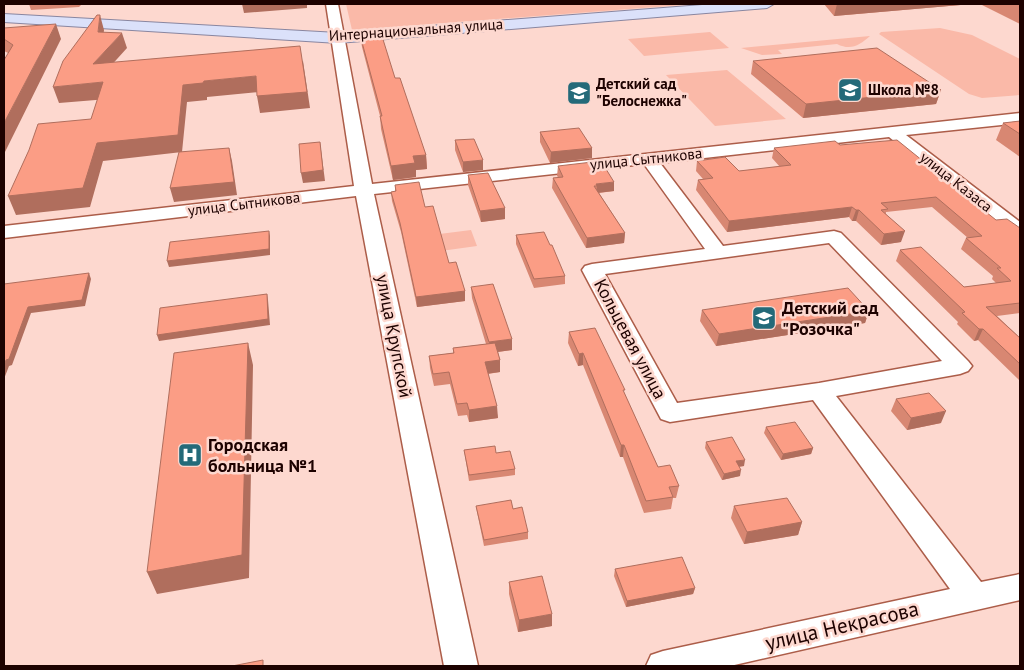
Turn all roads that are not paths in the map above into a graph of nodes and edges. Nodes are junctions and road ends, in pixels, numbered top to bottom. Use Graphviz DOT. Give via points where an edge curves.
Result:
graph roads {
  1 [pos="332,4"];
  2 [pos="767,4"];
  3 [pos="4,18"];
  4 [pos="338,38"];
  5 [pos="1020,118"];
  6 [pos="892,132"];
  7 [pos="649,159"];
  8 [pos="364,190"];
  9 [pos="1020,231"];
  10 [pos="4,232"];
  11 [pos="718,253"];
  12 [pos="819,391"];
  13 [pos="1020,586"];
  14 [pos="974,597"];
  15 [pos="461,666"];
  16 [pos="663,666"];
  1 -- 4 [label="street, улица Крупской"];
  2 -- 4 [label="main road, Интернациональная улица"];
  3 -- 4 [label="main road, Интернациональная улица"];
  4 -- 8 [label="street, улица Крупской"];
  5 -- 6 [label="street, улица Сытникова"];
  6 -- 7 [label="street, улица Сытникова"];
  6 -- 9 [label="street, улица Казаса"];
  7 -- 8 [label="street, улица Сытникова"];
  7 -- 11 [label="street"];
  8 -- 10 [label="street, улица Сытникова"];
  8 -- 15 [label="street, улица Крупской"];
  11 -- 12 [label="street, Кольцевая улица" via="834,237 960,366"];
  11 -- 12 [label="street, Кольцевая улица" via="592,270 670,413"];
  12 -- 14 [label="street"];
  13 -- 14 [label="street, улица Некрасова"];
  14 -- 16 [label="street, улица Некрасова"];
}
